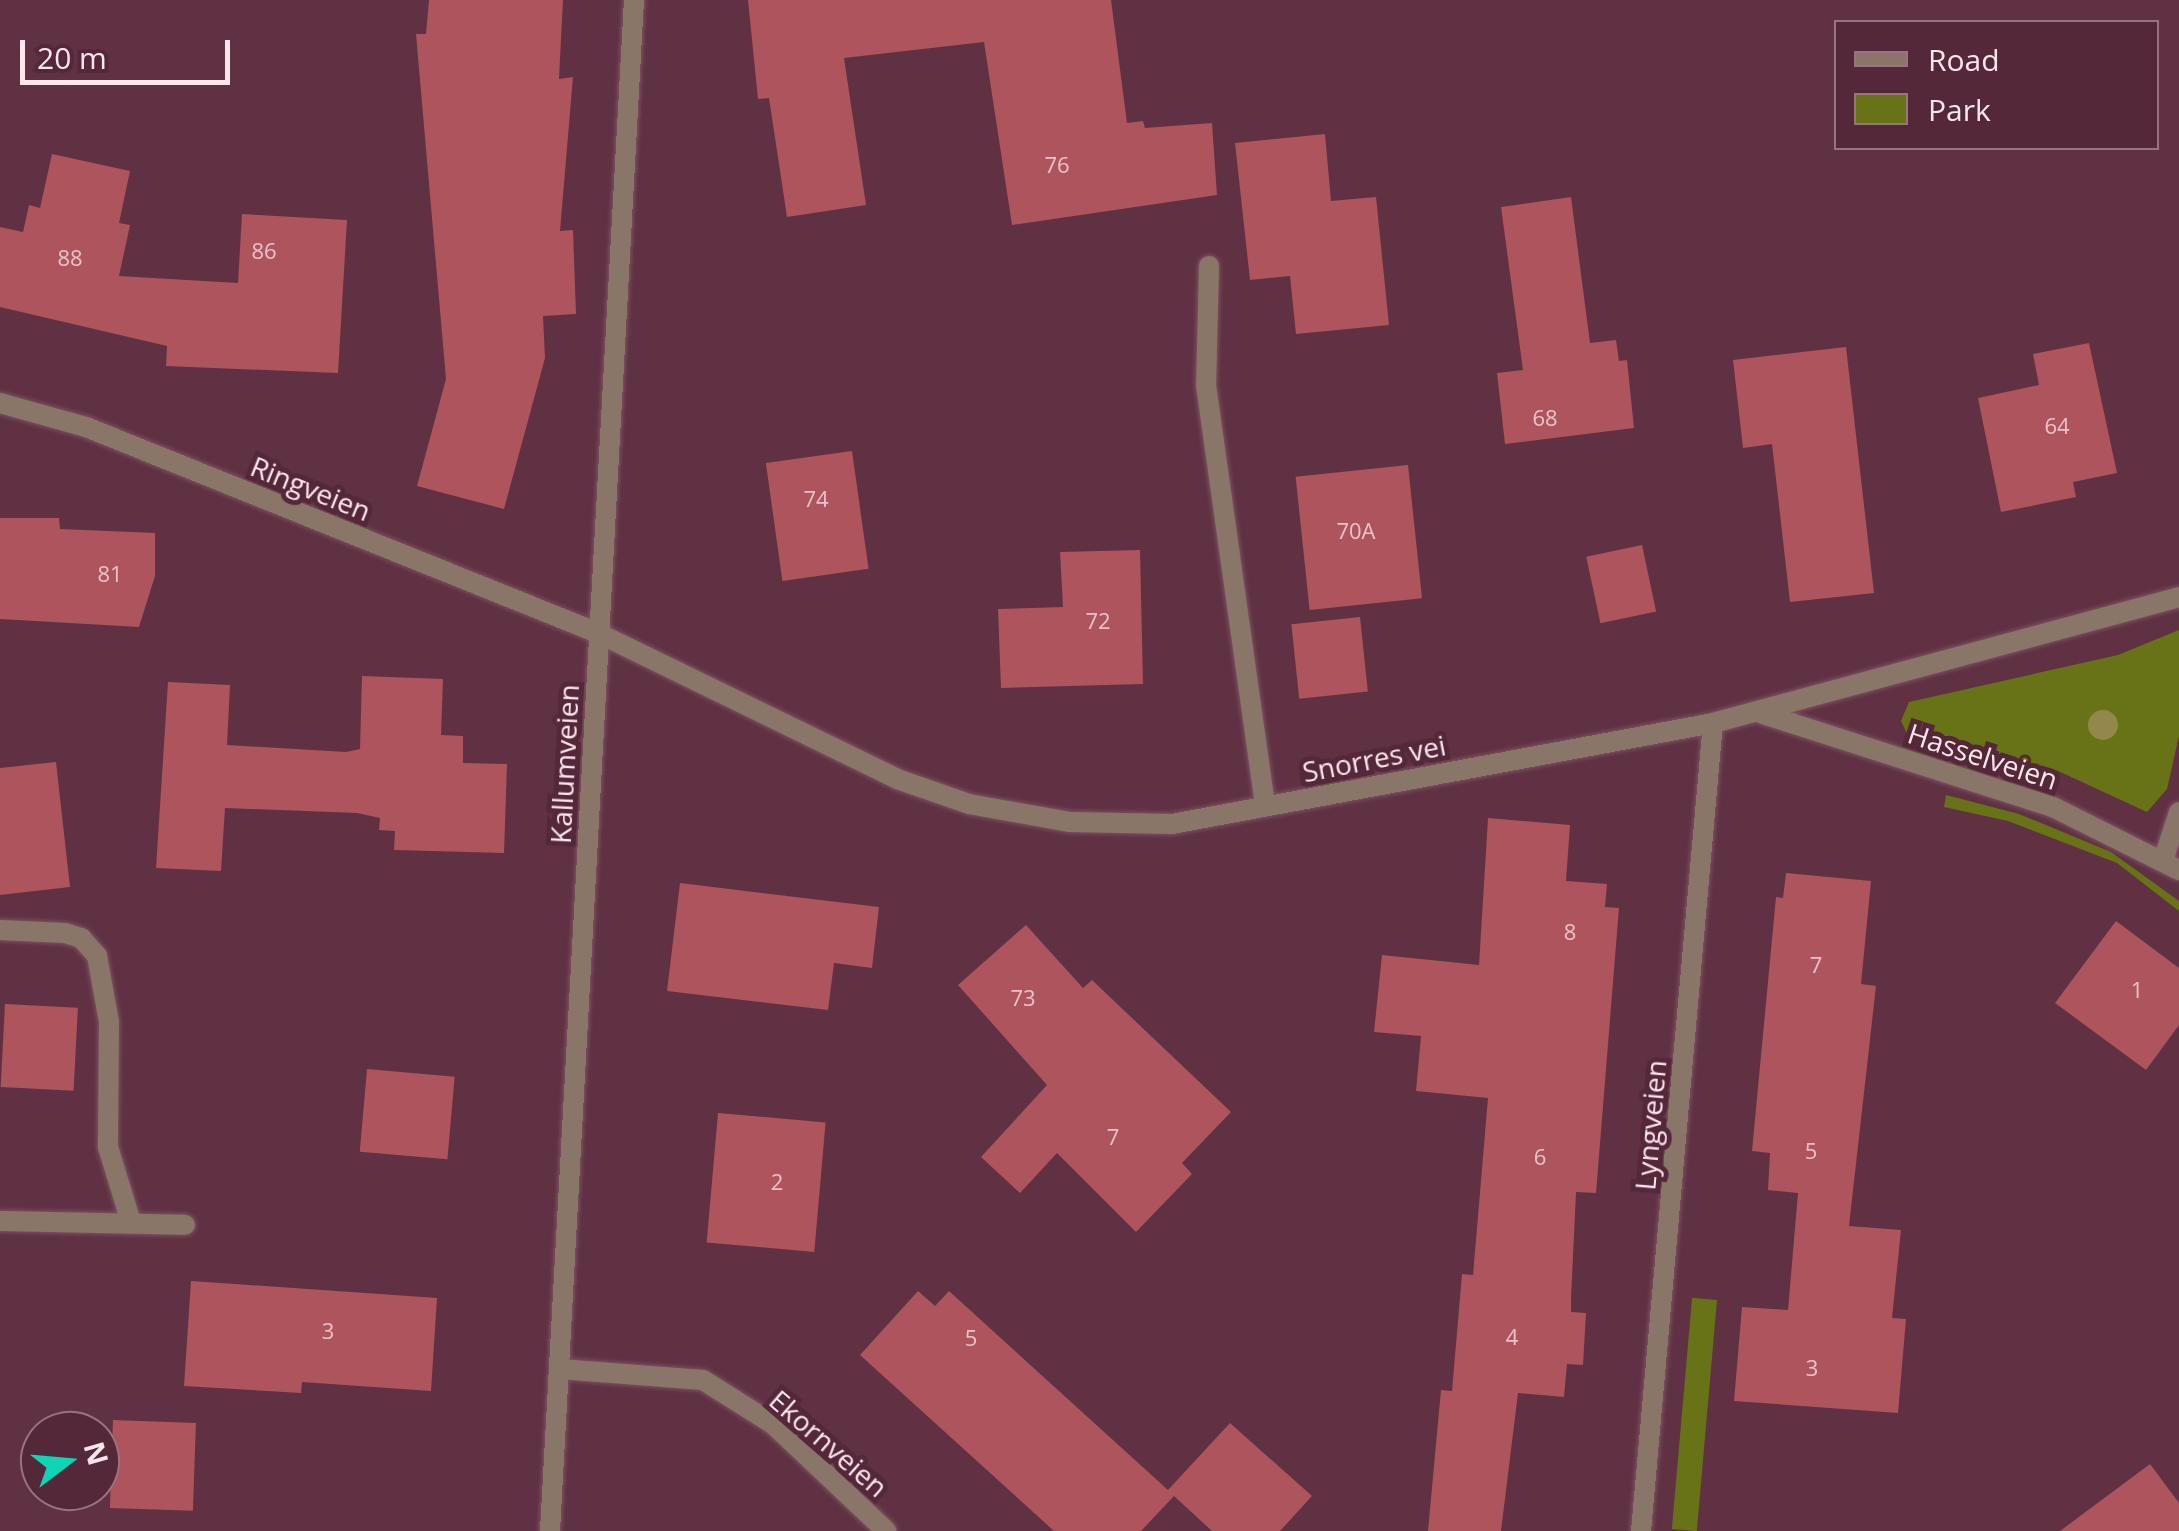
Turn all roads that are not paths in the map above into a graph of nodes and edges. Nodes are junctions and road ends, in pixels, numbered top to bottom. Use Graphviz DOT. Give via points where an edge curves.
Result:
graph roads {
  1 [pos="634,0"];
  2 [pos="1210,266"];
  3 [pos="0,404"];
  4 [pos="2179,597"];
  5 [pos="598,634"];
  6 [pos="1761,713"];
  7 [pos="1713,723"];
  8 [pos="1265,806"];
  9 [pos="2179,812"];
  10 [pos="2172,864"];
  11 [pos="0,930"];
  12 [pos="130,1219"];
  13 [pos="0,1221"];
  14 [pos="185,1225"];
  15 [pos="560,1369"];
  16 [pos="550,1531"];
  17 [pos="886,1531"];
  18 [pos="1642,1531"];
  1 -- 5 [label="street, Kallumveien"];
  2 -- 8 [label="street" via="1206,385"];
  3 -- 5 [label="street, Ringveien" via="86,427"];
  4 -- 6 [label="street, Snorres vei"];
  5 -- 8 [label="street, Snorres vei" via="896,778 970,804 1070,822 1172,824"];
  5 -- 15 [label="street, Kallumveien"];
  6 -- 7 [label="street, Snorres vei"];
  6 -- 10 [label="street, Hasselveien" via="2053,806"];
  7 -- 8 [label="street, Snorres vei"];
  7 -- 18 [label="street, Lyngveien"];
  9 -- 10 [label="street"];
  11 -- 12 [label="street" via="65,933 81,938 97,956 109,1022 108,1147"];
  12 -- 13 [label="street"];
  12 -- 14 [label="street"];
  15 -- 16 [label="street, Kallumveien"];
  15 -- 17 [label="street, Ekornveien" via="703,1380 772,1424"];
}
